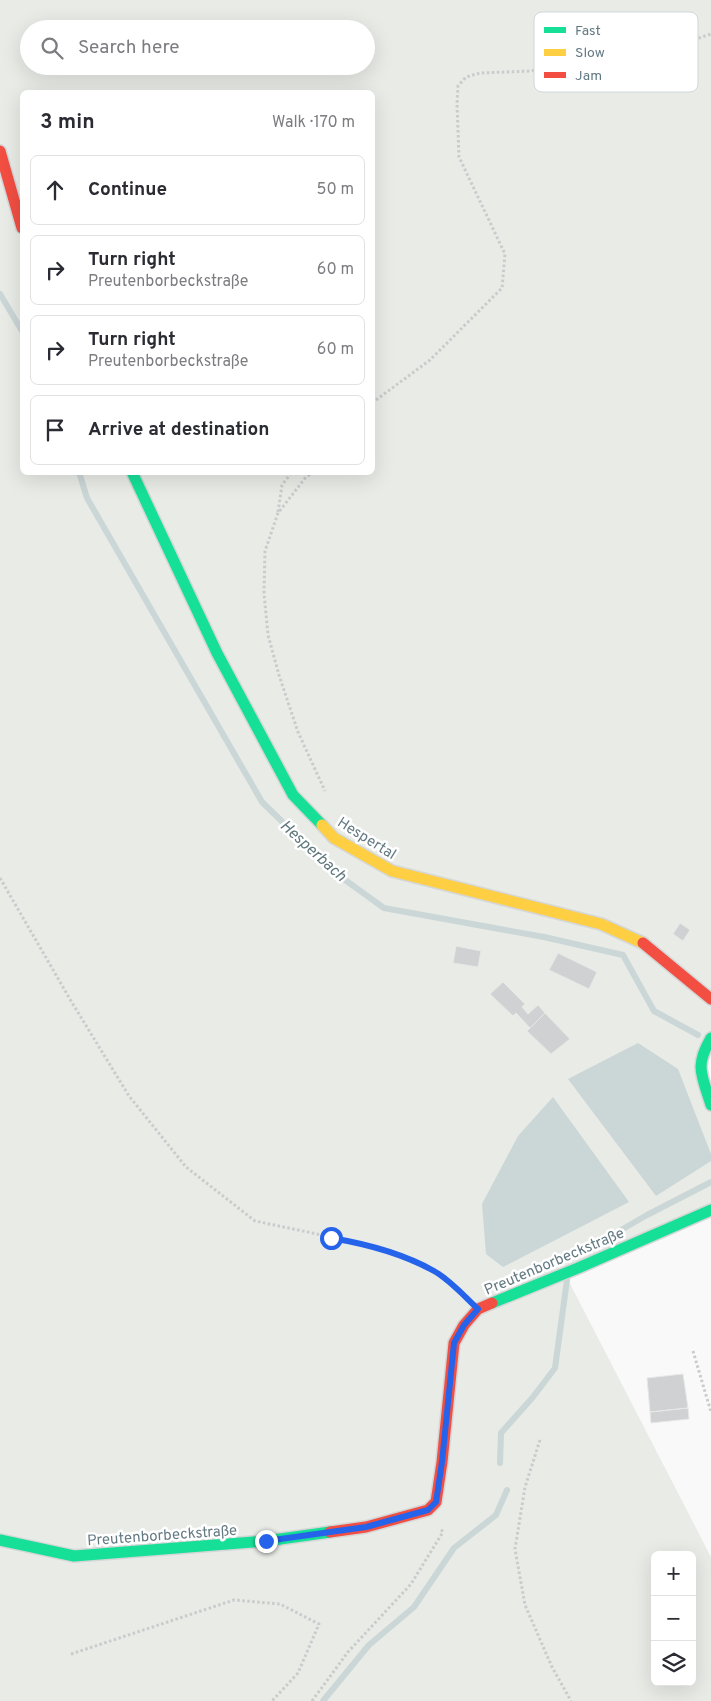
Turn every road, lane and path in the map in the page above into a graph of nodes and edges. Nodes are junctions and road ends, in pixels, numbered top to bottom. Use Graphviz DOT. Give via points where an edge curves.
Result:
graph roads {
  1 [pos="711,34"];
  2 [pos="698,38"];
  3 [pos="534,71"];
  4 [pos="0,151"];
  5 [pos="20,221"];
  6 [pos="375,402"];
  7 [pos="133,475"];
  8 [pos="290,475"];
  9 [pos="310,475"];
  10 [pos="278,513"];
  11 [pos="328,795"];
  12 [pos="0,878"];
  13 [pos="711,999"];
  14 [pos="711,1038"];
  15 [pos="711,1105"];
  16 [pos="711,1210"];
  17 [pos="478,1309"];
  18 [pos="693,1351"];
  19 [pos="711,1412"];
  20 [pos="540,1440"];
  21 [pos="428,1510"];
  22 [pos="0,1540"];
  23 [pos="71,1654"];
  24 [pos="272,1701"];
  25 [pos="312,1701"];
  26 [pos="571,1701"];
  1 -- 2 [label="path"];
  3 -- 6 [label="path" via="480,73 466,77 458,86 458,157 505,254 502,288 430,360"];
  4 -- 5 [label="street"];
  7 -- 13 [label="street, Hespertal" via="217,653 293,795 334,838 392,871 601,924 640,941"];
  8 -- 10 [label="path" via="282,485"];
  9 -- 10 [label="path"];
  10 -- 11 [label="path" via="265,551 268,635 298,732"];
  12 -- 17 [label="path" via="129,1096 186,1168 255,1221 393,1252 435,1271"];
  14 -- 15 [label="street" via="700,1058 700,1072"];
  16 -- 17 [label="street, Preutenborbeckstraße"];
  17 -- 21 [label="street, Preutenborbeckstraße" via="454,1343 436,1502"];
  18 -- 19 [label="path"];
  20 -- 26 [label="path" via="525,1487 515,1549 525,1604 552,1667"];
  21 -- 22 [label="street, Preutenborbeckstraße" via="366,1527 266,1541 74,1556"];
  21 -- 25 [label="path" via="443,1532 410,1584 348,1652"];
  23 -- 24 [label="path" via="234,1600 280,1604 320,1624 298,1673"];
}
